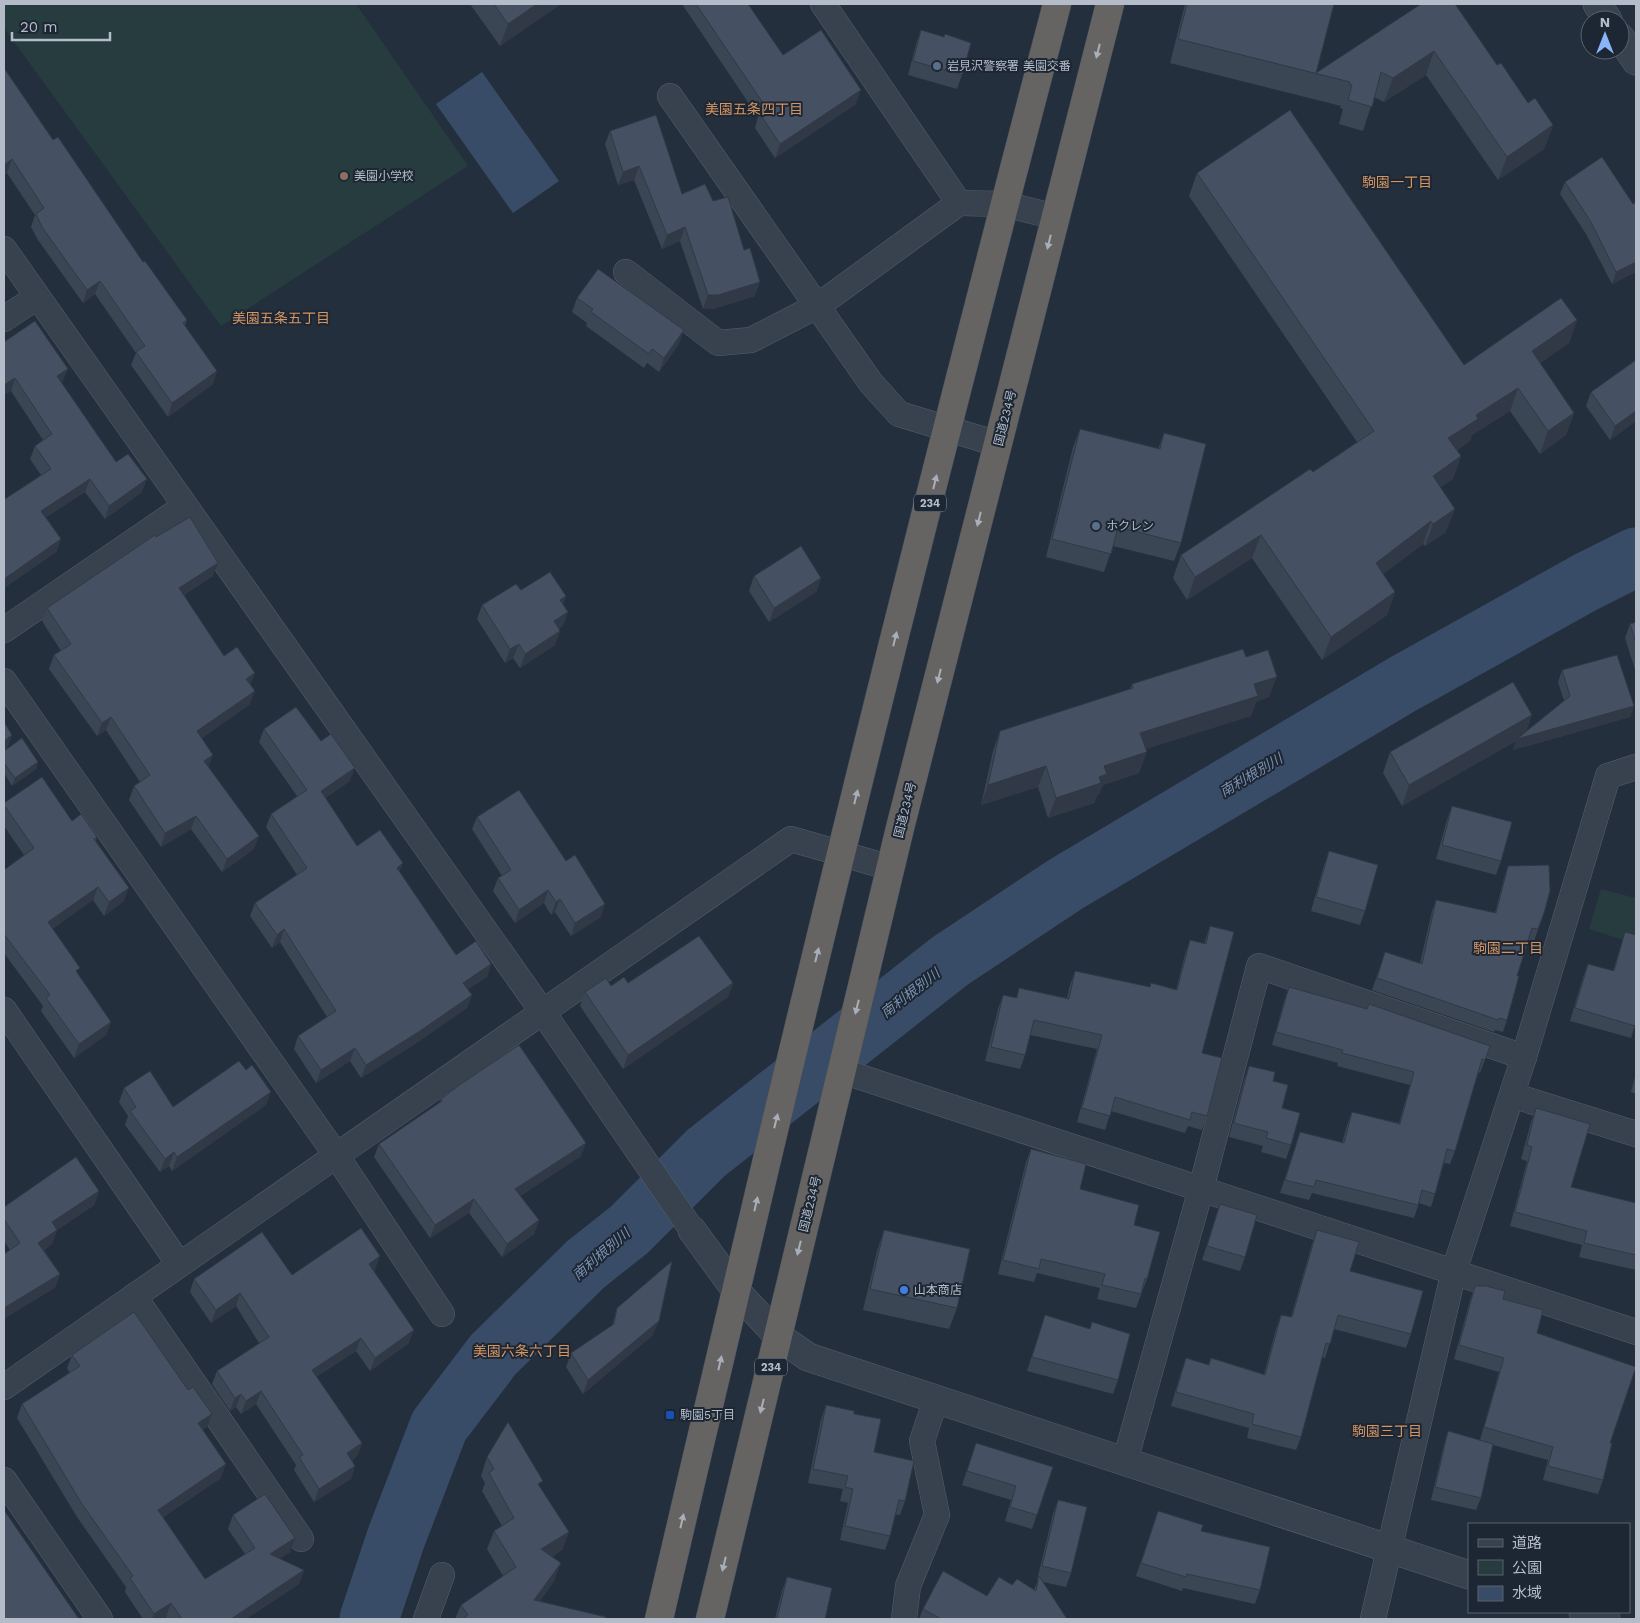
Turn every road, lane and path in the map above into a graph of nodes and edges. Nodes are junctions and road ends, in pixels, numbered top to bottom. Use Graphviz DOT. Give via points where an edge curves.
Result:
graph roads {
  1 [pos="822,4"];
  2 [pos="1057,4"];
  3 [pos="1110,4"];
  4 [pos="670,96"];
  5 [pos="959,203"];
  6 [pos="1004,204"];
  7 [pos="1056,217"];
  8 [pos="4,249"];
  9 [pos="626,272"];
  10 [pos="37,297"];
  11 [pos="819,305"];
  12 [pos="4,319"];
  13 [pos="948,430"];
  14 [pos="998,444"];
  15 [pos="185,506"];
  16 [pos="4,630"];
  17 [pos="4,681"];
  18 [pos="1636,767"];
  19 [pos="842,854"];
  20 [pos="891,868"];
  21 [pos="4,1010"];
  22 [pos="542,1011"];
  23 [pos="1524,1057"];
  24 [pos="842,1071"];
  25 [pos="1512,1094"];
  26 [pos="1636,1134"];
  27 [pos="336,1155"];
  28 [pos="1201,1188"];
  29 [pos="692,1230"];
  30 [pos="180,1264"];
  31 [pos="1454,1271"];
  32 [pos="737,1292"];
  33 [pos="134,1296"];
  34 [pos="442,1314"];
  35 [pos="1636,1332"];
  36 [pos="778,1336"];
  37 [pos="4,1387"];
  38 [pos="936,1399"];
  39 [pos="1125,1461"];
  40 [pos="4,1480"];
  41 [pos="301,1538"];
  42 [pos="1391,1549"];
  43 [pos="442,1575"];
  44 [pos="1468,1575"];
  45 [pos="1586,1613"];
  46 [pos="100,1619"];
  47 [pos="426,1619"];
  48 [pos="659,1619"];
  49 [pos="710,1619"];
  50 [pos="904,1619"];
  51 [pos="1373,1619"];
  52 [pos="1606,1619"];
  1 -- 5 [label="street"];
  2 -- 6 [label="highway, 234"];
  3 -- 7 [label="highway, 国道234号 / 234, one-way"];
  4 -- 11 [label="street"];
  5 -- 6 [label="street"];
  5 -- 11 [label="street"];
  6 -- 7 [label="street"];
  6 -- 13 [label="highway, 234"];
  7 -- 14 [label="highway, 国道234号 / 234, one-way"];
  8 -- 10 [label="street"];
  9 -- 11 [label="street" via="718,342 751,340"];
  10 -- 12 [label="street"];
  10 -- 15 [label="street"];
  11 -- 13 [label="street" via="871,382 899,414"];
  13 -- 14 [label="street"];
  19 -- 13 [label="highway, 234, one-way"];
  14 -- 20 [label="highway, 国道234号 / 234, one-way"];
  15 -- 16 [label="street"];
  15 -- 22 [label="street"];
  17 -- 27 [label="street"];
  18 -- 23 [label="street" via="1608,776"];
  19 -- 20 [label="street"];
  19 -- 22 [label="street" via="791,839"];
  32 -- 19 [label="highway, 234, one-way" via="764,1168"];
  20 -- 24 [label="highway, 国道234号 / 234, one-way"];
  21 -- 30 [label="street"];
  22 -- 27 [label="street"];
  22 -- 29 [label="street"];
  23 -- 25 [label="street"];
  23 -- 28 [label="street" via="1259,966"];
  24 -- 28 [label="street"];
  24 -- 36 [label="highway, 国道234号 / 234, one-way"];
  25 -- 26 [label="street"];
  25 -- 31 [label="street"];
  27 -- 30 [label="street"];
  27 -- 34 [label="street"];
  28 -- 31 [label="street"];
  28 -- 39 [label="street"];
  29 -- 32 [label="street"];
  30 -- 33 [label="street"];
  31 -- 35 [label="street"];
  31 -- 42 [label="street"];
  32 -- 36 [label="street"];
  48 -- 32 [label="highway, 234, one-way"];
  33 -- 37 [label="street"];
  33 -- 41 [label="street"];
  36 -- 38 [label="street" via="808,1357"];
  36 -- 49 [label="highway, 国道234号 / 234, one-way"];
  38 -- 39 [label="street"];
  38 -- 50 [label="street" via="922,1441 937,1515 908,1586"];
  39 -- 42 [label="street"];
  40 -- 46 [label="street"];
  42 -- 44 [label="street"];
  42 -- 51 [label="street"];
  43 -- 47 [label="street"];
  45 -- 52 [label="street"];
}
